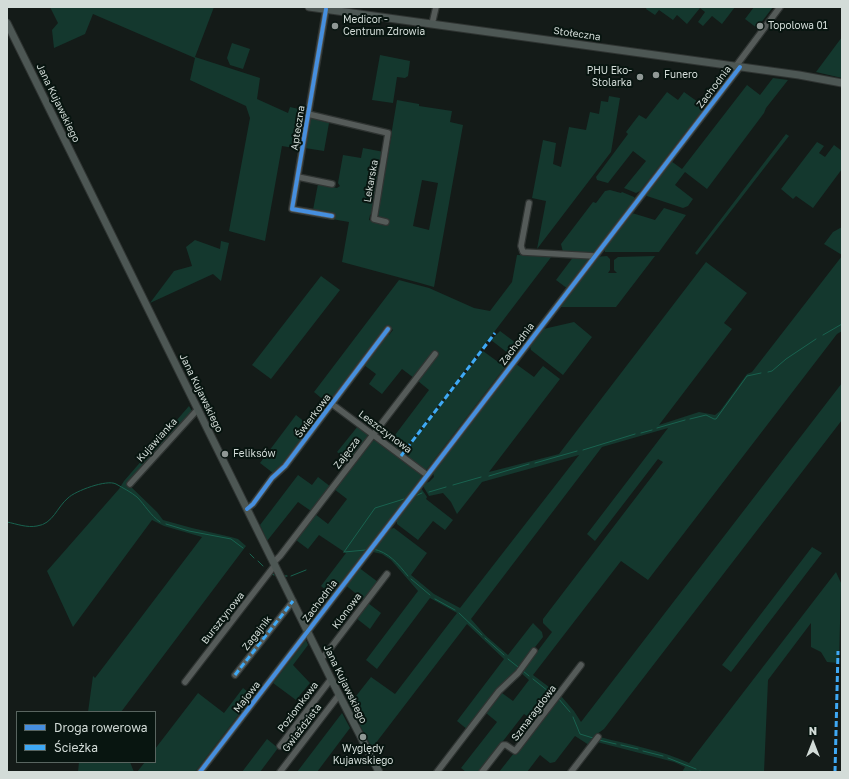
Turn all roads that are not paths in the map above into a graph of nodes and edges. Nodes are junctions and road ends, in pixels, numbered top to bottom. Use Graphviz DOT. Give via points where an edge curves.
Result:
graph roads {
  1 [pos="309,7"];
  2 [pos="436,7"];
  3 [pos="780,7"];
  4 [pos="326,9"];
  5 [pos="7,23"];
  6 [pos="432,24"];
  7 [pos="738,66"];
  8 [pos="842,83"];
  9 [pos="308,114"];
  10 [pos="298,177"];
  11 [pos="332,184"];
  12 [pos="529,202"];
  13 [pos="332,216"];
  14 [pos="386,222"];
  15 [pos="594,256"];
  16 [pos="388,329"];
  17 [pos="435,354"];
  18 [pos="332,404"];
  19 [pos="198,409"];
  20 [pos="373,434"];
  21 [pos="427,475"];
  22 [pos="130,484"];
  23 [pos="247,509"];
  24 [pos="274,564"];
  25 [pos="387,574"];
  26 [pos="293,601"];
  27 [pos="307,631"];
  28 [pos="534,652"];
  29 [pos="321,658"];
  30 [pos="581,666"];
  31 [pos="234,675"];
  32 [pos="331,679"];
  33 [pos="185,682"];
  34 [pos="339,695"];
  35 [pos="598,737"];
  36 [pos="280,746"];
  37 [pos="200,772"];
  38 [pos="280,772"];
  39 [pos="379,772"];
  40 [pos="437,772"];
  41 [pos="482,772"];
  42 [pos="570,772"];
  1 -- 4 [label="main road, Stołeczna"];
  2 -- 6 [label="street"];
  3 -- 7 [label="street, Zachodnia"];
  4 -- 6 [label="main road, Stołeczna"];
  4 -- 9 [label="street, Apteczna"];
  5 -- 19 [label="main road, Jana Kujawskiego"];
  6 -- 7 [label="main road, Stołeczna"];
  7 -- 8 [label="main road, Stołeczna"];
  7 -- 15 [label="street, Zachodnia"];
  9 -- 10 [label="street, Apteczna"];
  9 -- 14 [label="street, Lekarska" via="388,133 374,220"];
  10 -- 11 [label="street"];
  10 -- 13 [label="street, Apteczna" via="292,209"];
  12 -- 15 [label="street" via="521,251"];
  15 -- 21 [label="street, Zachodnia"];
  16 -- 18 [label="street, Świerkowa"];
  17 -- 20 [label="street, Zajęcza"];
  18 -- 20 [label="street, Leszczynowa"];
  18 -- 23 [label="street, Świerkowa" via="285,466"];
  19 -- 22 [label="street, Kujawianka"];
  19 -- 23 [label="main road, Jana Kujawskiego"];
  20 -- 21 [label="street, Leszczynowa"];
  20 -- 24 [label="street, Zajęcza"];
  21 -- 27 [label="street, Zachodnia"];
  23 -- 24 [label="main road, Jana Kujawskiego"];
  24 -- 26 [label="main road, Jana Kujawskiego"];
  24 -- 33 [label="street, Bursztynowa"];
  25 -- 29 [label="street, Klonowa"];
  26 -- 27 [label="main road, Jana Kujawskiego"];
  26 -- 31 [label="street, Zagajnik"];
  27 -- 29 [label="main road, Jana Kujawskiego"];
  27 -- 37 [label="street, Majowa"];
  28 -- 40 [label="street" via="518,673 499,691"];
  29 -- 32 [label="main road, Jana Kujawskiego"];
  30 -- 41 [label="street, Szmaragdowa" via="516,750 503,744"];
  32 -- 34 [label="main road, Jana Kujawskiego"];
  32 -- 36 [label="street, Poziomkowa"];
  34 -- 38 [label="street, Gwiaździsta"];
  34 -- 39 [label="main road, Jana Kujawskiego"];
  35 -- 42 [label="street"];
}
